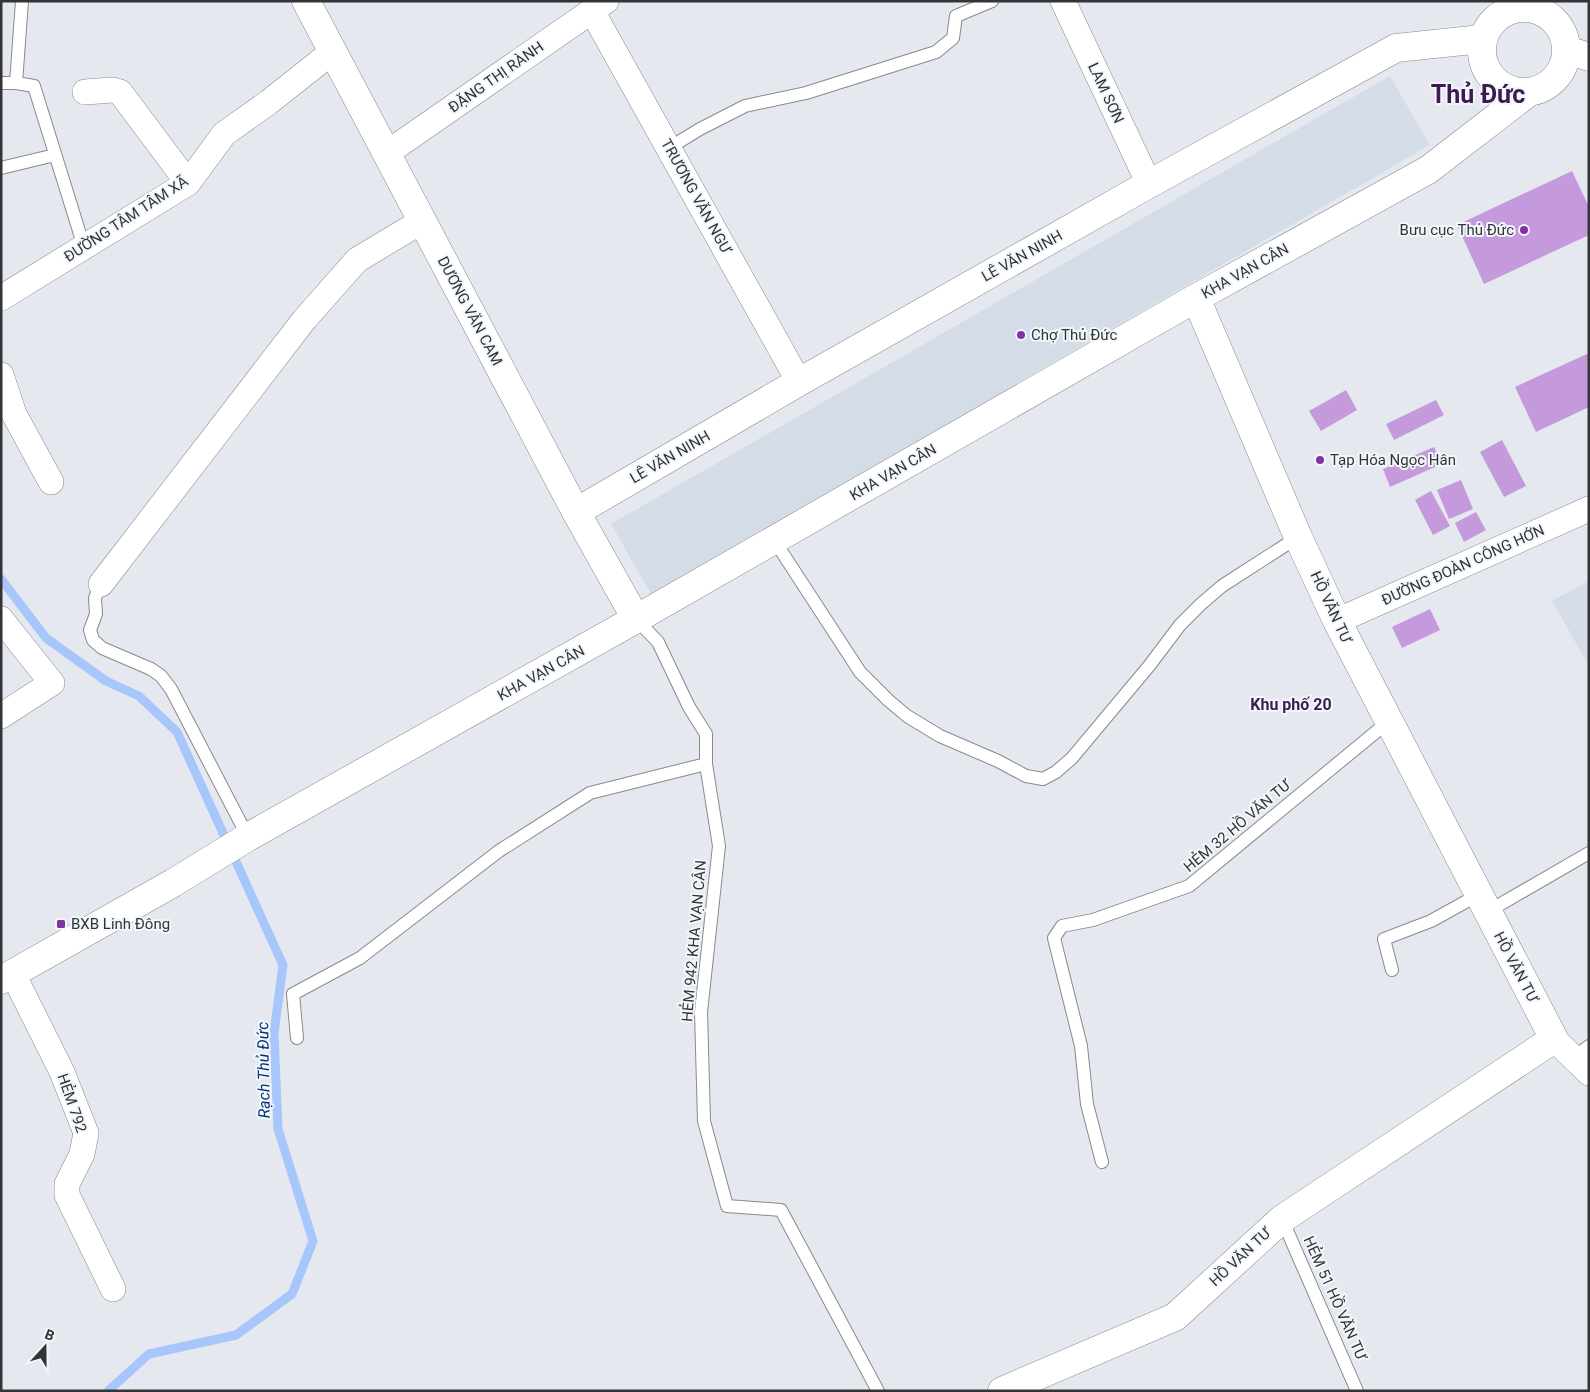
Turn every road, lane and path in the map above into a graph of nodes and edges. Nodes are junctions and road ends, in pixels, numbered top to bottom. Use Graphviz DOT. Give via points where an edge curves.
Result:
graph roads {
  1 [pos="22,1"];
  2 [pos="306,1"];
  3 [pos="992,1"];
  4 [pos="1063,1"];
  5 [pos="601,4"];
  6 [pos="1501,6"];
  7 [pos="1541,6"];
  8 [pos="1482,39"];
  9 [pos="332,52"];
  10 [pos="1578,54"];
  11 [pos="1,83"];
  12 [pos="16,83"];
  13 [pos="85,92"];
  14 [pos="1528,93"];
  15 [pos="669,148"];
  16 [pos="387,154"];
  17 [pos="55,155"];
  18 [pos="1,168"];
  19 [pos="188,183"];
  20 [pos="1149,184"];
  21 [pos="422,221"];
  22 [pos="84,247"];
  23 [pos="1,298"];
  24 [pos="1196,298"];
  25 [pos="1,375"];
  26 [pos="799,382"];
  27 [pos="51,482"];
  28 [pos="1589,509"];
  29 [pos="576,512"];
  30 [pos="1298,537"];
  31 [pos="774,540"];
  32 [pos="101,584"];
  33 [pos="1,619"];
  34 [pos="636,619"];
  35 [pos="1337,621"];
  36 [pos="1,716"];
  37 [pos="1388,722"];
  38 [pos="706,764"];
  39 [pos="248,837"];
  40 [pos="1589,853"];
  41 [pos="1483,903"];
  42 [pos="1392,970"];
  43 [pos="7,977"];
  44 [pos="297,1038"];
  45 [pos="1576,1054"];
  46 [pos="1102,1162"];
  47 [pos="1282,1219"];
  48 [pos="113,1289"];
  49 [pos="878,1391"];
  50 [pos="1002,1391"];
  51 [pos="1357,1391"];
  1 -- 12 [label="lane"];
  2 -- 9 [label="main road, DƯƠNG VĂN CAM"];
  3 -- 15 [label="lane" via="956,16 953,38 936,52 806,93 745,106"];
  4 -- 20 [label="street, LAM SƠN"];
  5 -- 15 [label="street, TRƯƠNG VĂN NGƯ"];
  5 -- 16 [label="street, ĐẶNG THỊ RÀNH"];
  6 -- 7 [label="main road"];
  6 -- 8 [label="main road"];
  7 -- 10 [label="main road"];
  8 -- 14 [label="main road" via="1481,55 1486,71 1511,91"];
  8 -- 20 [label="main road, LÊ VĂN NINH" via="1396,48"];
  9 -- 16 [label="main road, DƯƠNG VĂN CAM"];
  9 -- 19 [label="street, ĐƯỜNG TÂM TÂM XÃ" via="224,134"];
  10 -- 14 [label="main road" via="1551,83"];
  11 -- 12 [label="lane"];
  12 -- 17 [label="lane" via="34,86"];
  13 -- 19 [label="street" via="120,92"];
  14 -- 24 [label="main road, KHA VẠN CÂN" via="1428,170"];
  15 -- 26 [label="street, TRƯƠNG VĂN NGƯ"];
  16 -- 21 [label="main road, DƯƠNG VĂN CAM"];
  17 -- 18 [label="lane"];
  17 -- 22 [label="lane"];
  19 -- 22 [label="street, ĐƯỜNG TÂM TÂM XÃ"];
  20 -- 26 [label="main road, LÊ VĂN NINH"];
  21 -- 29 [label="main road, DƯƠNG VĂN CAM"];
  21 -- 32 [label="street" via="357,260 304,320"];
  22 -- 23 [label="street, ĐƯỜNG TÂM TÂM XÃ"];
  24 -- 30 [label="main road, HỒ VĂN TƯ"];
  24 -- 31 [label="main road, KHA VẠN CÂN"];
  25 -- 27 [label="street" via="14,414"];
  26 -- 29 [label="main road, LÊ VĂN NINH"];
  28 -- 35 [label="street, ĐƯỜNG ĐOÀN CÔNG HỚN"];
  29 -- 34 [label="main road, DƯƠNG VĂN CAM"];
  30 -- 31 [label="lane" via="1222,586 1201,604 1180,625 1072,758 1042,779 1026,776 940,736 888,700 860,672"];
  30 -- 35 [label="main road, HỒ VĂN TƯ"];
  31 -- 34 [label="main road, KHA VẠN CÂN"];
  32 -- 39 [label="lane" via="95,598 96,614 90,630 93,640 102,648 161,676 171,689"];
  33 -- 36 [label="street" via="52,683"];
  34 -- 38 [label="lane, HẺM 942 KHA VẠN CÂN" via="658,642 689,707 706,734"];
  34 -- 39 [label="main road, KHA VẠN CÂN"];
  35 -- 37 [label="main road, HỒ VĂN TƯ"];
  37 -- 41 [label="main road, HỒ VĂN TƯ"];
  37 -- 46 [label="lane, HẺM 32 HỒ VĂN TƯ" via="1189,886 1094,920 1062,926 1054,938 1081,1046 1087,1104"];
  38 -- 44 [label="lane" via="590,793 499,851 360,958 293,994"];
  38 -- 49 [label="lane, HẺM 942 KHA VẠN CÂN" via="719,846 701,1012 704,1121 727,1206 781,1210"];
  39 -- 43 [label="main road, KHA VẠN CÂN" via="173,884"];
  40 -- 41 [label="lane"];
  41 -- 42 [label="lane" via="1384,939"];
  41 -- 45 [label="main road, HỒ VĂN TƯ"];
  43 -- 48 [label="street, HẺM 792" via="62,1072 86,1132 82,1154 67,1184 67,1196"];
  45 -- 47 [label="main road, HỒ VĂN TƯ"];
  47 -- 50 [label="main road, HỒ VĂN TƯ" via="1175,1317"];
  47 -- 51 [label="lane, HẺM 51 HỒ VĂN TƯ"];
}
